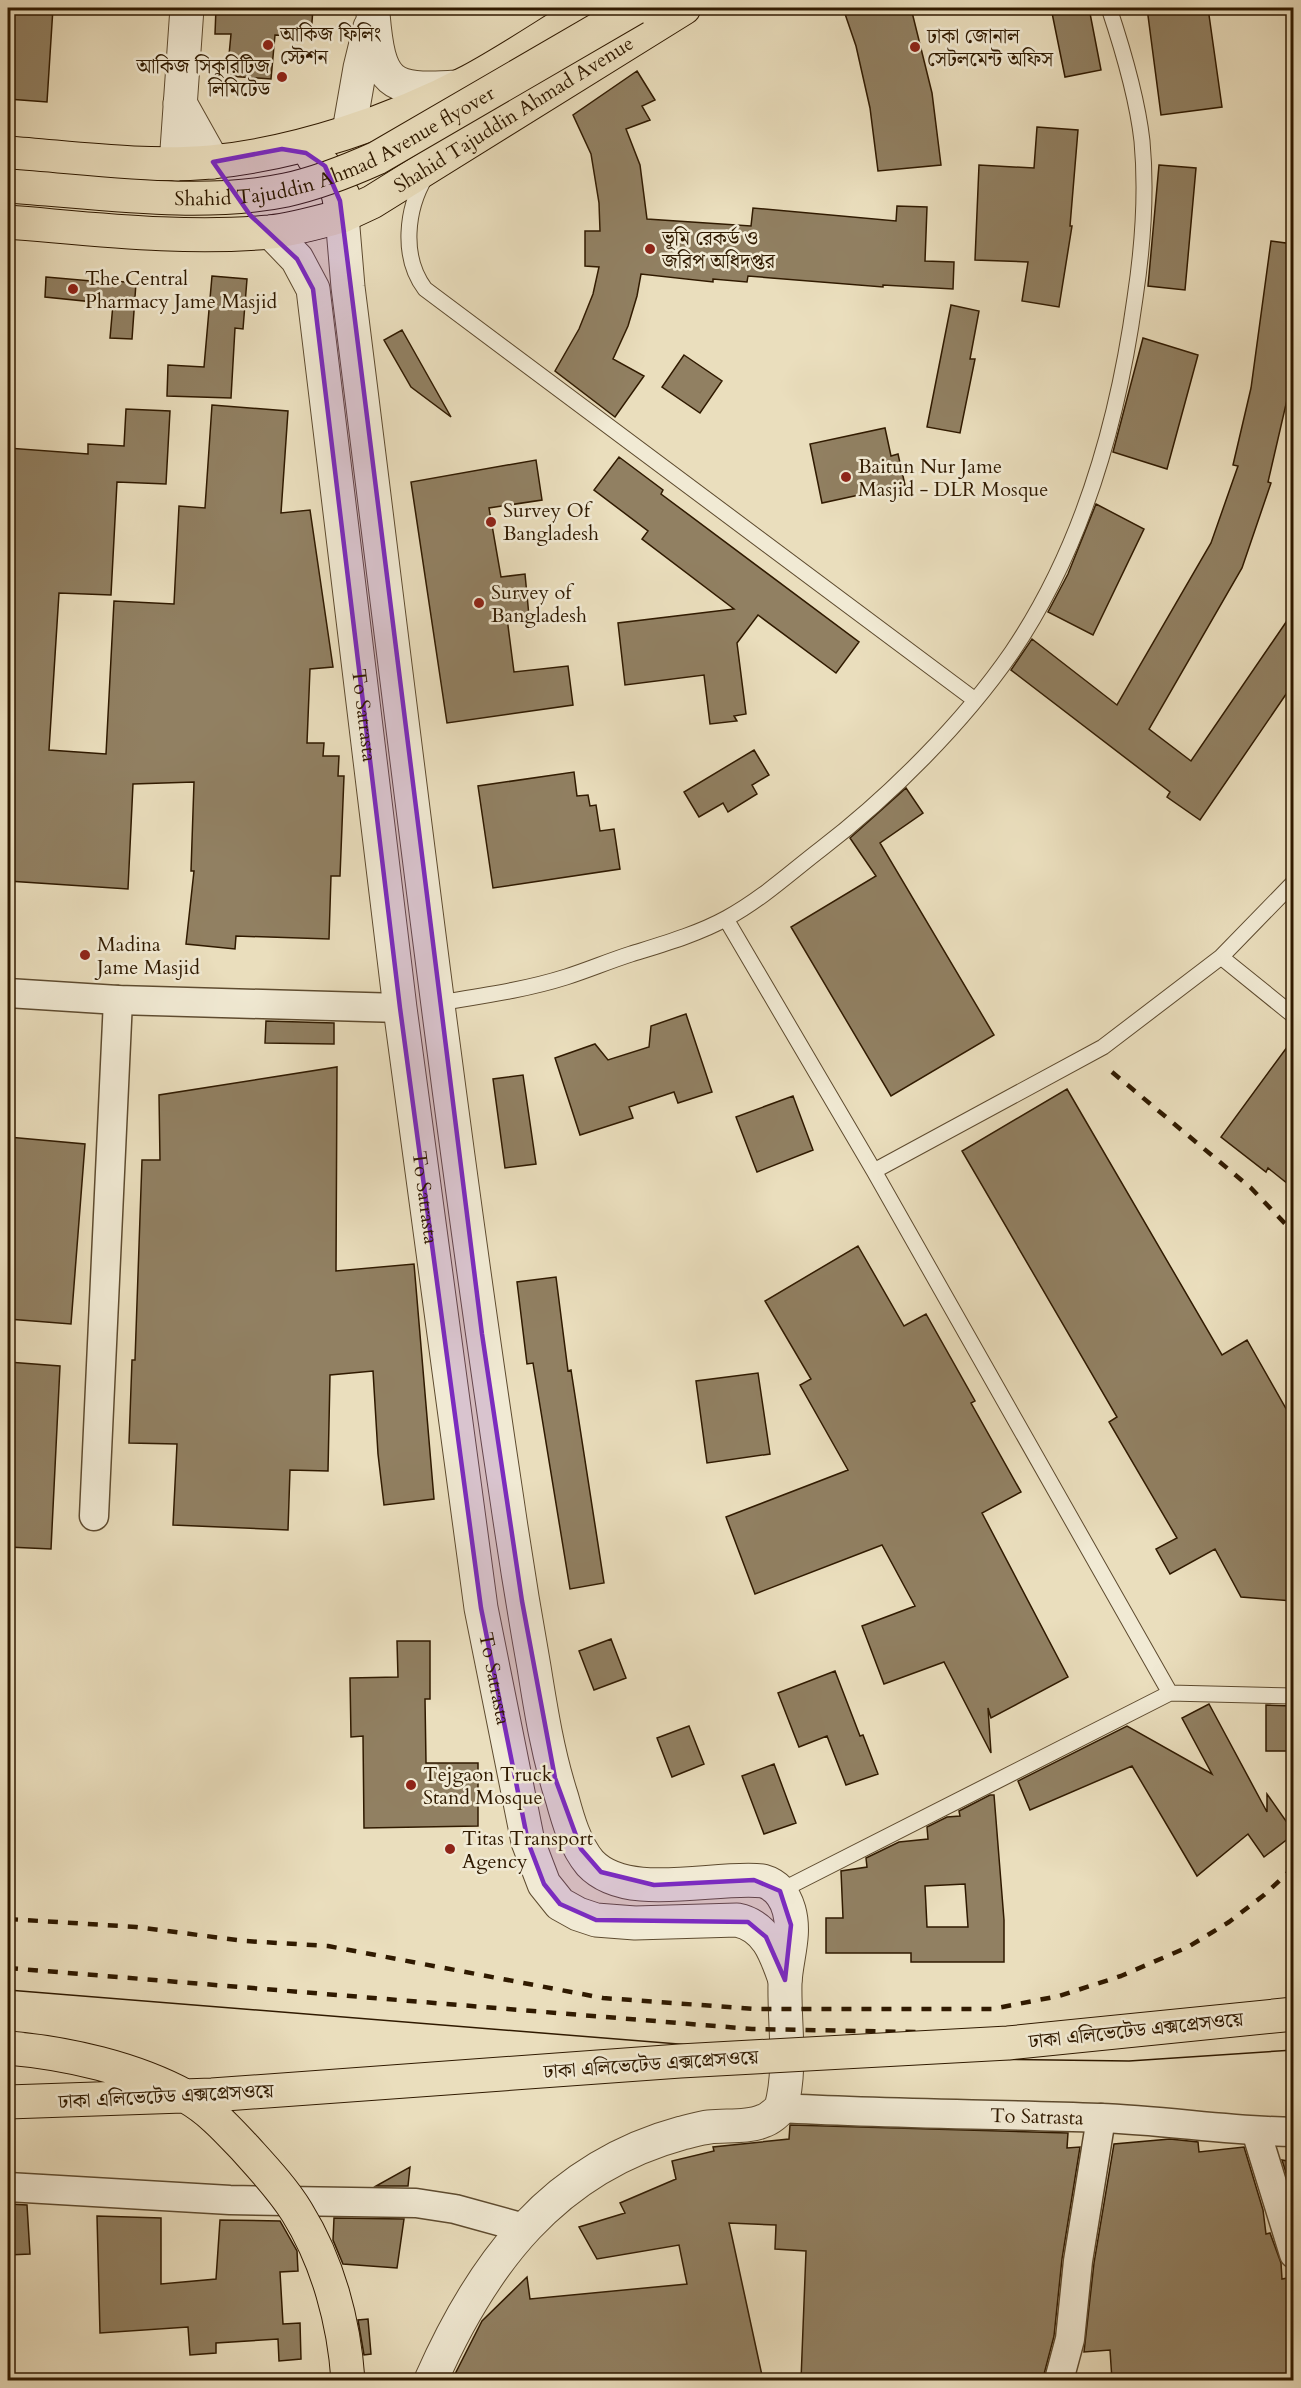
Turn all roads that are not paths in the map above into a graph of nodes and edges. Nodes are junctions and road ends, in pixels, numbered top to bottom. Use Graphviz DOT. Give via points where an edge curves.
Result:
graph roads {
  1 [pos="187,8"];
  2 [pos="590,8"];
  3 [pos="635,8"];
  4 [pos="684,8"];
  5 [pos="1109,8"];
  6 [pos="374,11"];
  7 [pos="456,87"];
  8 [pos="180,103"];
  9 [pos="394,115"];
  10 [pos="349,131"];
  11 [pos="282,149"];
  12 [pos="8,153"];
  13 [pos="213,162"];
  14 [pos="176,164"];
  15 [pos="424,170"];
  16 [pos="8,186"];
  17 [pos="342,216"];
  18 [pos="8,222"];
  19 [pos="272,232"];
  20 [pos="975,700"];
  21 [pos="1293,882"];
  22 [pos="726,919"];
  23 [pos="1221,957"];
  24 [pos="8,993"];
  25 [pos="118,1000"];
  26 [pos="439,1003"];
  27 [pos="400,1008"];
  28 [pos="1293,1016"];
  29 [pos="874,1171"];
  30 [pos="94,1516"];
  31 [pos="522,1601"];
  32 [pos="481,1608"];
  33 [pos="1170,1693"];
  34 [pos="1293,1696"];
  35 [pos="581,1849"];
  36 [pos="536,1866"];
  37 [pos="780,1891"];
  38 [pos="785,1980"];
  39 [pos="1293,2014"];
  40 [pos="8,2048"];
  41 [pos="8,2102"];
  42 [pos="781,2108"];
  43 [pos="1101,2118"];
  44 [pos="1256,2131"];
  45 [pos="1293,2132"];
  46 [pos="8,2187"];
  47 [pos="524,2228"];
  48 [pos="1293,2254"];
  49 [pos="348,2380"];
  50 [pos="431,2380"];
  51 [pos="1059,2380"];
  1 -- 8 [label="street"];
  2 -- 7 [label="main road"];
  3 -- 16 [label="main road, Shahid Tajuddin Ahmad Avenue flyover, bridge" via="424,133 342,174 313,183 258,194 199,198"];
  4 -- 15 [label="main road, Shahid Tajuddin Ahmad Avenue"];
  5 -- 20 [label="lane" via="1134,99 1142,139 1144,180 1142,250 1125,361 1091,495 1068,549 1012,652"];
  6 -- 7 [label="street" via="377,53 396,83 421,89"];
  6 -- 10 [label="street"];
  7 -- 9 [label="main road"];
  8 -- 13 [label="street"];
  8 -- 14 [label="street"];
  9 -- 10 [label="main road"];
  9 -- 15 [label="main road"];
  10 -- 11 [label="main road"];
  10 -- 17 [label="main road"];
  11 -- 13 [label="main road"];
  11 -- 17 [label="main road" via="306,153 325,166 337,188"];
  12 -- 14 [label="main road"];
  13 -- 14 [label="main road"];
  13 -- 19 [label="main road" via="224,183 250,215"];
  15 -- 17 [label="main road, Shahid Tajuddin Ahmad Avenue"];
  15 -- 20 [label="lane" via="410,223 410,258 425,289"];
  17 -- 19 [label="main road, Shahid Tajuddin Ahmad Avenue"];
  17 -- 26 [label="street"];
  18 -- 19 [label="main road, Shahid Tajuddin Ahmad Avenue" via="146,233"];
  19 -- 27 [label="street, To Satrasta" via="297,259 313,289"];
  20 -- 22 [label="lane" via="864,816 760,898"];
  21 -- 23 [label="lane"];
  22 -- 26 [label="lane" via="566,977"];
  22 -- 29 [label="lane"];
  23 -- 28 [label="lane"];
  23 -- 29 [label="lane" via="1103,1047"];
  24 -- 25 [label="street"];
  25 -- 27 [label="street"];
  25 -- 30 [label="street"];
  26 -- 27 [label="street"];
  26 -- 31 [label="street"];
  27 -- 32 [label="street, To Satrasta"];
  29 -- 33 [label="lane"];
  31 -- 32 [label="street"];
  31 -- 35 [label="street" via="555,1778"];
  32 -- 36 [label="street, To Satrasta"];
  33 -- 34 [label="lane"];
  33 -- 37 [label="lane"];
  35 -- 36 [label="street"];
  35 -- 37 [label="street" via="601,1872 627,1881 654,1885 754,1880 772,1884"];
  36 -- 38 [label="street, To Satrasta" via="560,1904 596,1920 748,1922 766,1937"];
  37 -- 38 [label="street" via="790,1912 792,1941"];
  38 -- 42 [label="street" via="786,2051"];
  39 -- 41 [label="main road, ঢাকা এলিভেটেড এক্সপ্রেসওয়ে, bridge" via="1008,2043 680,2061 212,2095"];
  40 -- 49 [label="main road, bridge" via="102,2065 154,2081 188,2098 217,2119 297,2212 331,2285"];
  42 -- 43 [label="street, To Satrasta"];
  42 -- 47 [label="street" via="762,2122 681,2133 611,2162 579,2181"];
  43 -- 44 [label="street, To Satrasta"];
  43 -- 51 [label="street" via="1070,2339"];
  44 -- 45 [label="street, To Satrasta"];
  44 -- 48 [label="street"];
  46 -- 47 [label="street" via="230,2200 416,2203 455,2208"];
  47 -- 50 [label="street" via="463,2314"];
}
